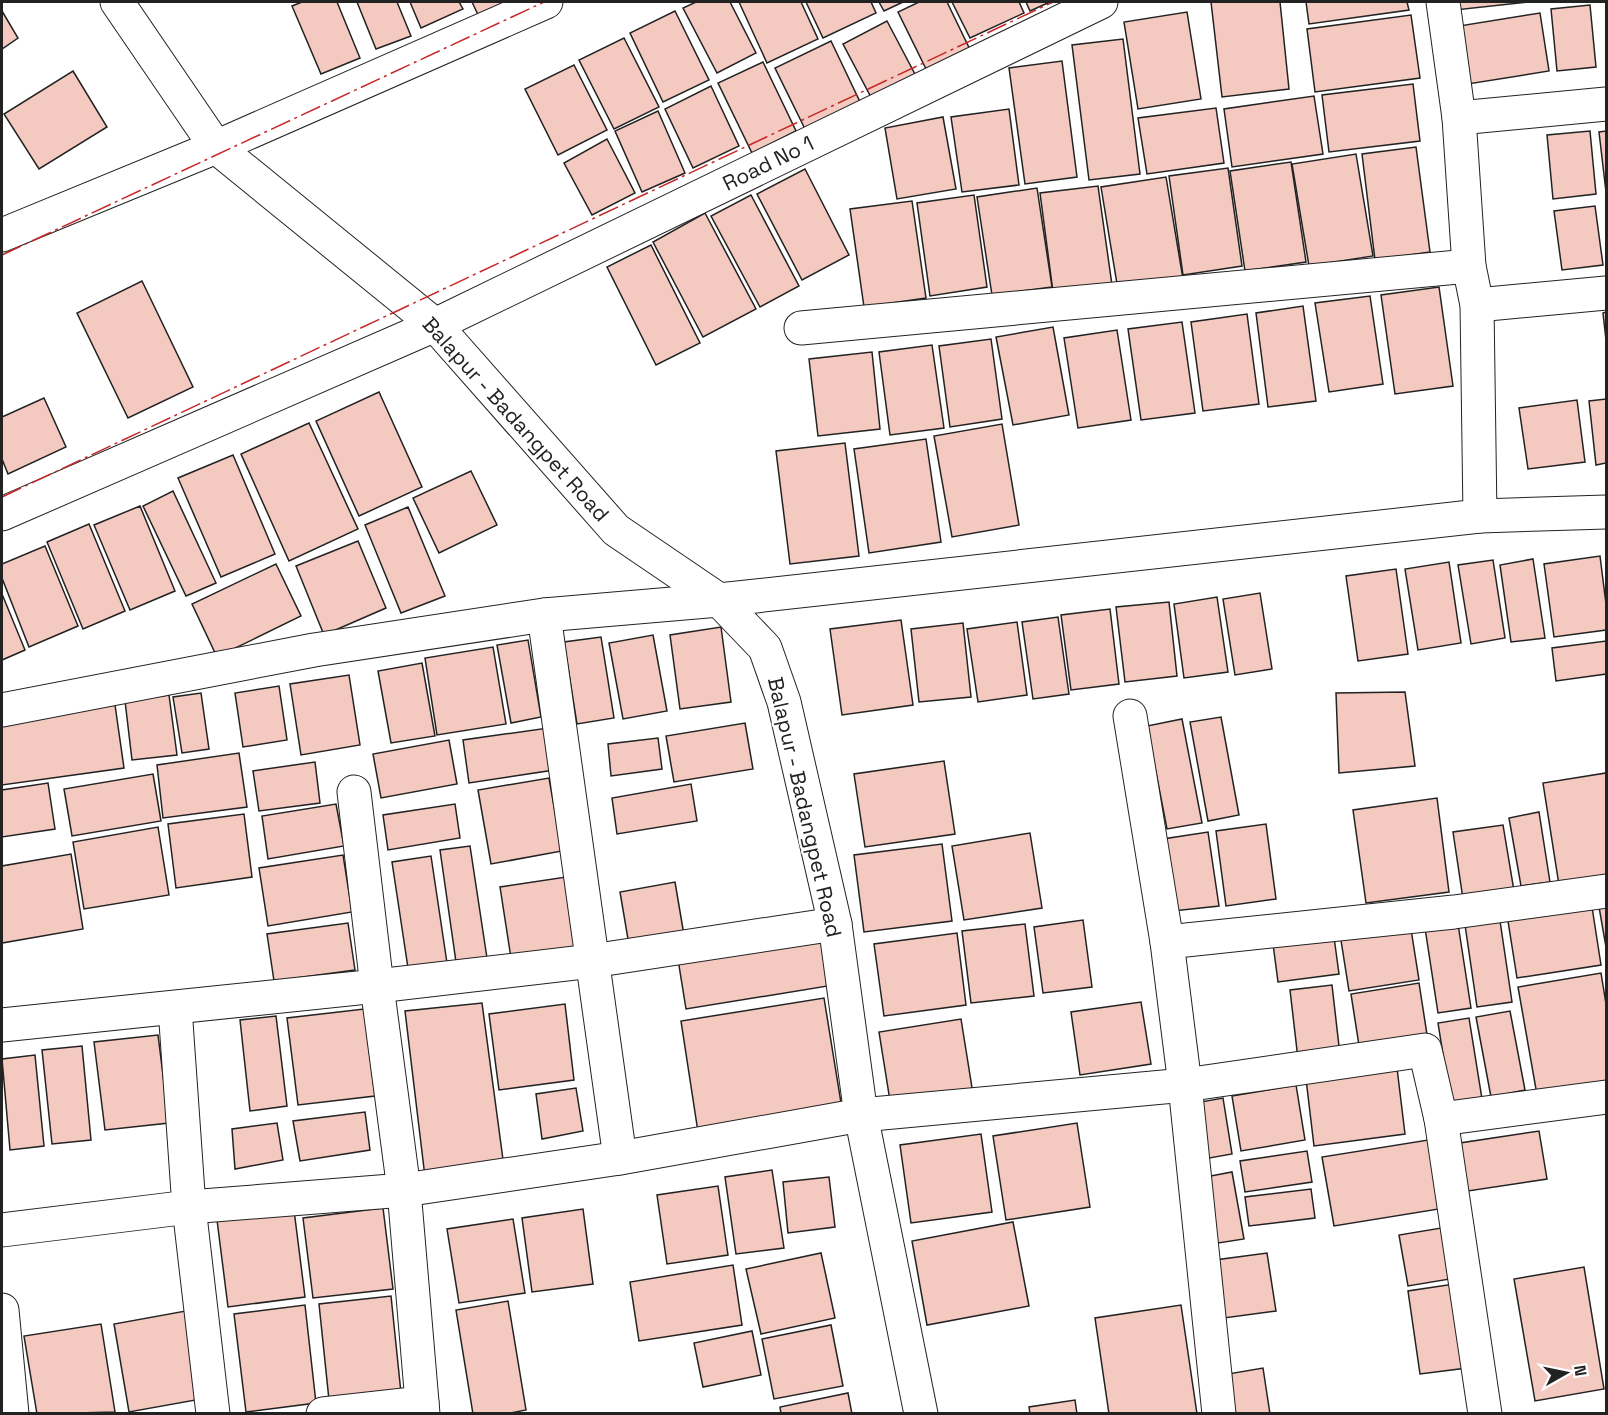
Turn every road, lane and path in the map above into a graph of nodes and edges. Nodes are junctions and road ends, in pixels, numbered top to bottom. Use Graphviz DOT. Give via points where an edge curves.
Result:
graph roads {
  1 [pos="117,2"];
  2 [pos="546,2"];
  3 [pos="1101,2"];
  4 [pos="1443,2"];
  5 [pos="1606,104"];
  6 [pos="1459,118"];
  7 [pos="216,147"];
  8 [pos="2,235"];
  9 [pos="1470,266"];
  10 [pos="1606,293"];
  11 [pos="1476,305"];
  12 [pos="435,325"];
  13 [pos="801,328"];
  14 [pos="1606,512"];
  15 [pos="2,514"];
  16 [pos="1480,516"];
  17 [pos="719,600"];
  18 [pos="544,615"];
  19 [pos="2,710"];
  20 [pos="1130,716"];
  21 [pos="354,792"];
  22 [pos="1606,891"];
  23 [pos="835,924"];
  24 [pos="1167,942"];
  25 [pos="592,961"];
  26 [pos="377,986"];
  27 [pos="176,1008"];
  28 [pos="2,1024"];
  29 [pos="1185,1085"];
  30 [pos="1606,1097"];
  31 [pos="861,1114"];
  32 [pos="1441,1119"];
  33 [pos="620,1158"];
  34 [pos="404,1190"];
  35 [pos="189,1208"];
  36 [pos="2,1230"];
  37 [pos="2,1310"];
  38 [pos="422,1408"];
  39 [pos="12,1413"];
  40 [pos="213,1413"];
  41 [pos="323,1413"];
  42 [pos="921,1413"];
  43 [pos="1219,1413"];
  44 [pos="1485,1413"];
  1 -- 7 [label="street, Balapur - Badangpet Road"];
  2 -- 7 [label="street"];
  3 -- 12 [label="street, Road No 1"];
  4 -- 6 [label="street"];
  5 -- 6 [label="street"];
  6 -- 9 [label="street"];
  7 -- 8 [label="street"];
  7 -- 12 [label="street, Balapur - Badangpet Road"];
  9 -- 11 [label="street"];
  9 -- 13 [label="street"];
  10 -- 11 [label="street"];
  11 -- 16 [label="street"];
  12 -- 15 [label="street, Road No 1"];
  12 -- 17 [label="street, Balapur - Badangpet Road" via="616,530"];
  14 -- 16 [label="street"];
  16 -- 17 [label="street"];
  17 -- 18 [label="street"];
  17 -- 23 [label="street, Balapur - Badangpet Road" via="765,648 784,702"];
  18 -- 19 [label="street" via="314,650"];
  18 -- 25 [label="street"];
  20 -- 24 [label="street"];
  21 -- 26 [label="street"];
  22 -- 24 [label="street" via="1454,912"];
  23 -- 25 [label="street"];
  23 -- 31 [label="street, Balapur - Badangpet Road"];
  24 -- 29 [label="street"];
  25 -- 26 [label="street"];
  25 -- 33 [label="street"];
  26 -- 27 [label="street"];
  26 -- 34 [label="street"];
  27 -- 28 [label="street"];
  27 -- 35 [label="street"];
  29 -- 31 [label="street"];
  29 -- 32 [label="street" via="1425,1050"];
  29 -- 43 [label="street"];
  30 -- 32 [label="street"];
  31 -- 33 [label="street"];
  31 -- 42 [label="street, Balapur - Badangpet Road"];
  32 -- 44 [label="street"];
  33 -- 34 [label="street"];
  34 -- 35 [label="street"];
  34 -- 38 [label="street"];
  35 -- 36 [label="street"];
  35 -- 40 [label="street"];
  37 -- 39 [label="street"];
  38 -- 41 [label="street"];
}
